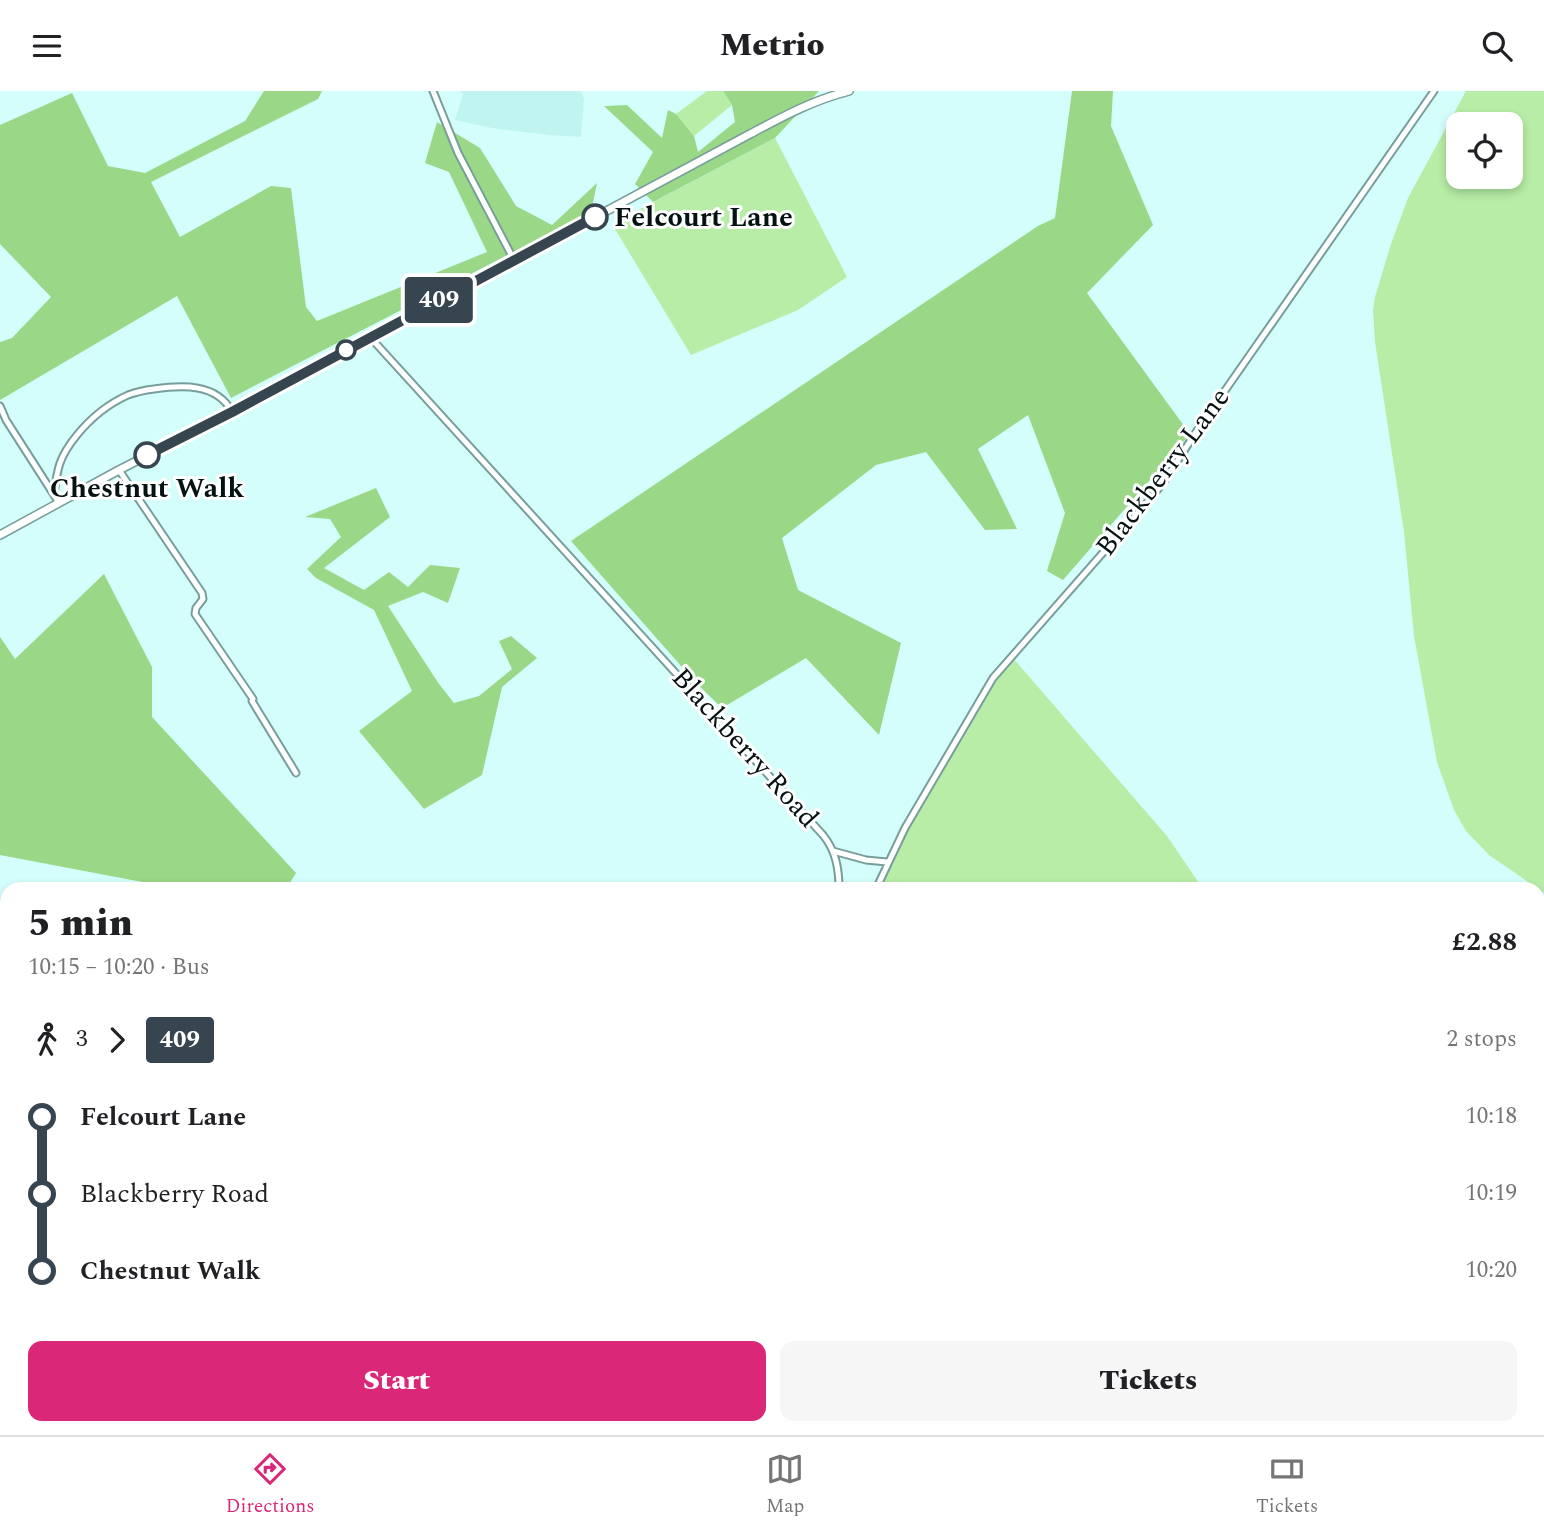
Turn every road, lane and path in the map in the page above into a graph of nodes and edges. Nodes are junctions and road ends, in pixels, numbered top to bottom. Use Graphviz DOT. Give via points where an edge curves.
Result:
graph roads {
  1 [pos="433,91"];
  2 [pos="849,91"];
  3 [pos="1434,91"];
  4 [pos="514,260"];
  5 [pos="370,337"];
  6 [pos="0,406"];
  7 [pos="232,412"];
  8 [pos="119,470"];
  9 [pos="54,495"];
  10 [pos="59,503"];
  11 [pos="0,535"];
  12 [pos="296,773"];
  13 [pos="833,851"];
  14 [pos="887,862"];
  15 [pos="838,882"];
  16 [pos="879,882"];
  1 -- 4 [label="street" via="458,153"];
  2 -- 4 [label="street" via="793,111"];
  3 -- 14 [label="street, Blackberry Lane" via="1166,479 993,678"];
  4 -- 5 [label="street"];
  5 -- 7 [label="street"];
  5 -- 13 [label="street, Blackberry Road"];
  6 -- 9 [label="street"];
  7 -- 8 [label="street"];
  7 -- 9 [label="street" via="215,394 189,386 129,394 95,416 75,437 57,468"];
  8 -- 10 [label="street"];
  8 -- 12 [label="street" via="202,593 195,614"];
  9 -- 10 [label="street"];
  10 -- 11 [label="street"];
  13 -- 14 [label="street, Blackberry Road"];
  13 -- 15 [label="street, Blackberry Road"];
  14 -- 16 [label="street, Blackberry Lane"];
}
